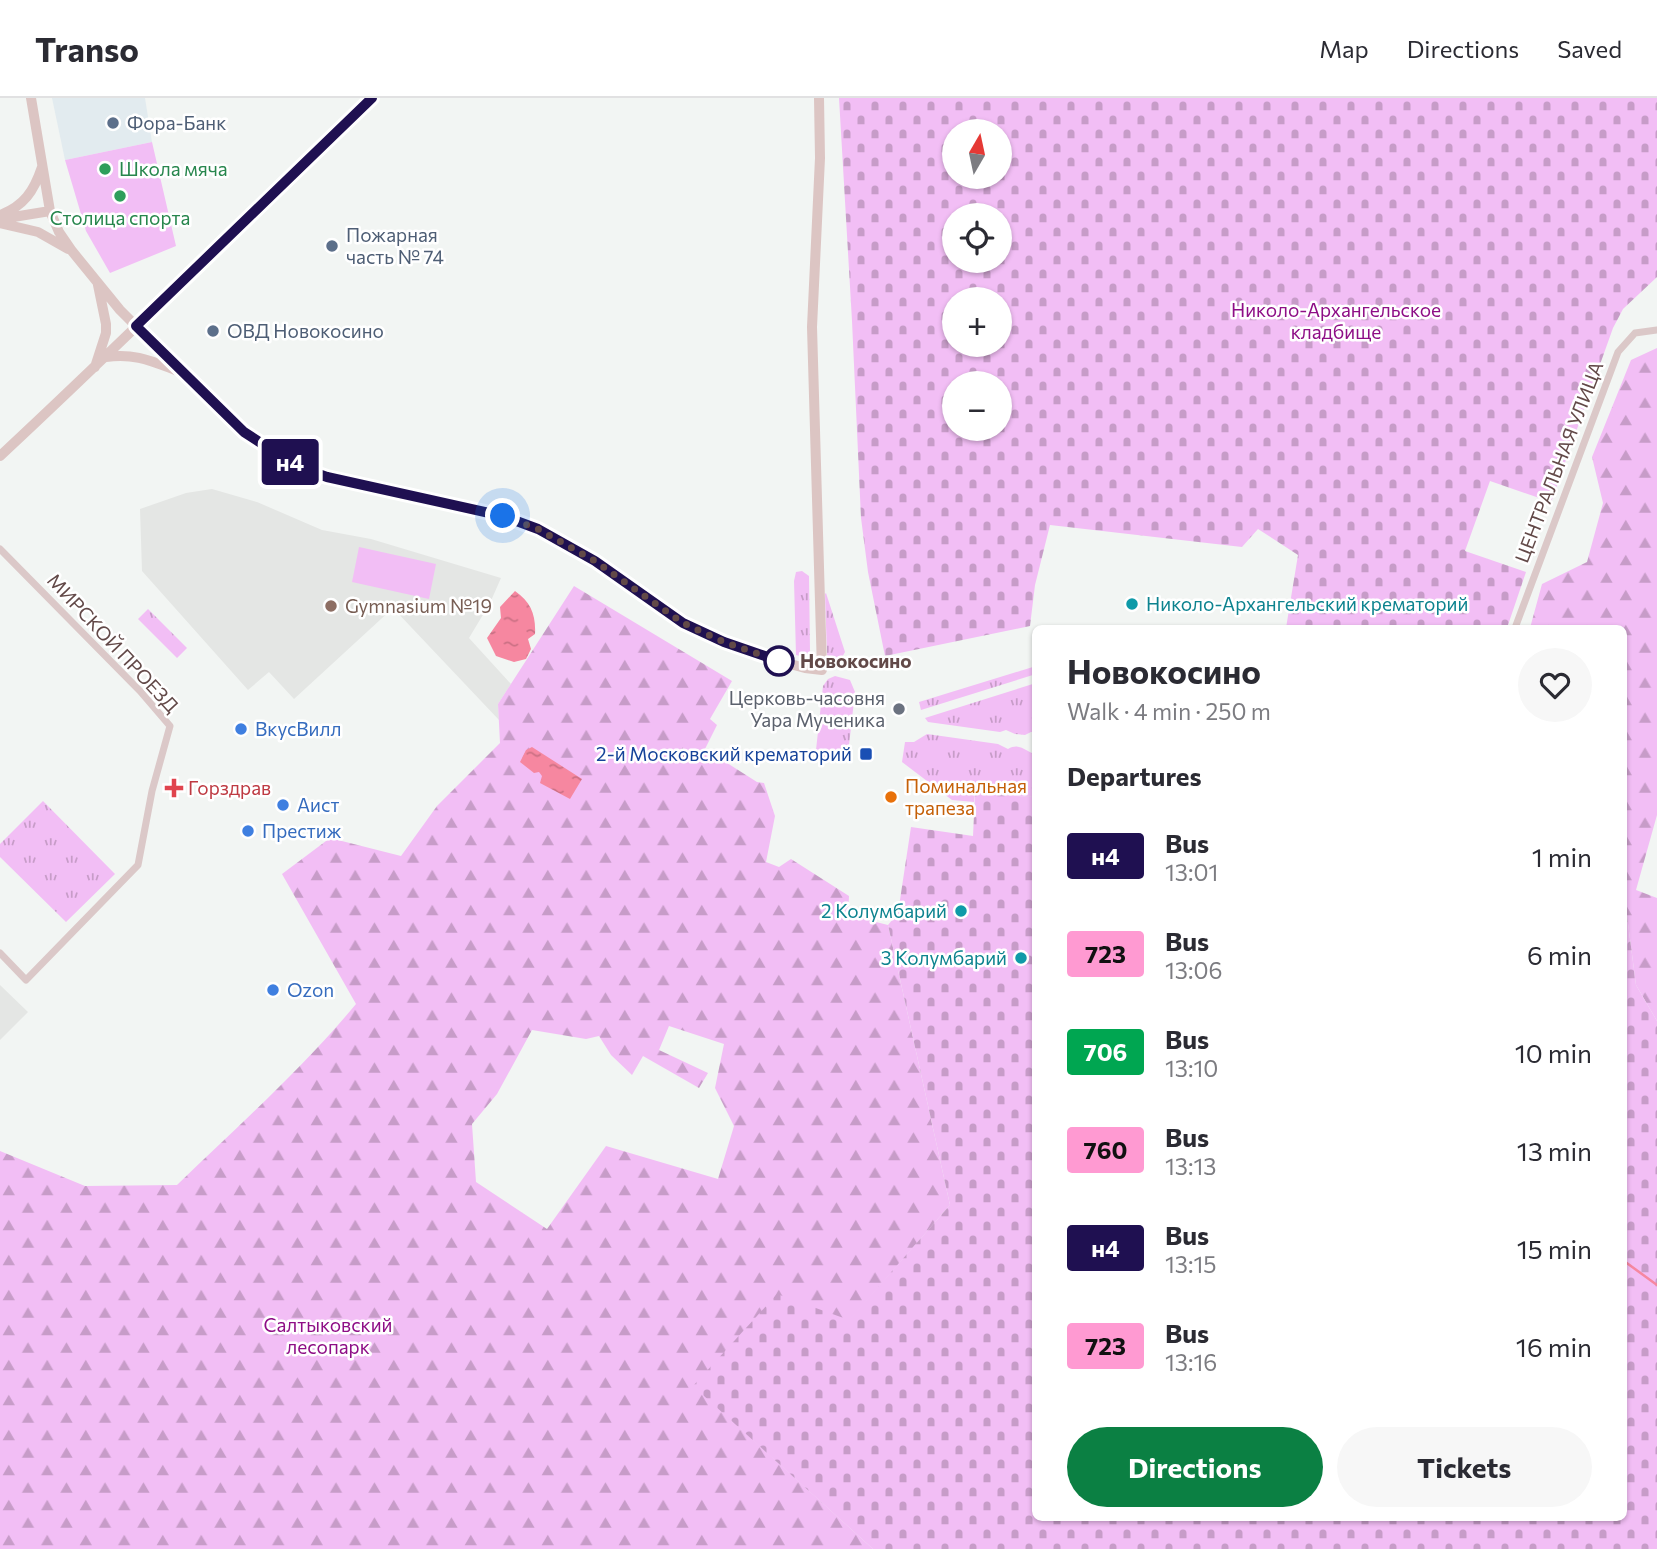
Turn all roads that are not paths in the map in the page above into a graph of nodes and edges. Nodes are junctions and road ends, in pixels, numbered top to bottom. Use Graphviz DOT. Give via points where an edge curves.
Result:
graph roads {
  1 [pos="31,98"];
  2 [pos="372,98"];
  3 [pos="819,98"];
  4 [pos="43,165"];
  5 [pos="50,211"];
  6 [pos="0,219"];
  7 [pos="72,251"];
  8 [pos="97,282"];
  9 [pos="136,326"];
  10 [pos="1657,330"];
  11 [pos="106,357"];
  12 [pos="94,369"];
  13 [pos="181,372"];
  14 [pos="0,456"];
  15 [pos="0,549"];
  16 [pos="1516,625"];
  17 [pos="0,953"];
  1 -- 4 [label="street"];
  2 -- 9 [label="street"];
  3 -- 13 [label="street" via="812,327 822,670 761,656 711,637 683,623 595,561 520,522 296,466 244,432"];
  4 -- 5 [label="street"];
  4 -- 6 [label="street" via="28,198"];
  5 -- 6 [label="street"];
  5 -- 7 [label="street"];
  6 -- 7 [label="street" via="38,232"];
  7 -- 8 [label="street"];
  8 -- 9 [label="street"];
  8 -- 12 [label="street" via="106,333"];
  9 -- 11 [label="street"];
  9 -- 13 [label="street"];
  10 -- 16 [label="street, ЦЕНТРАЛЬНАЯ УЛИЦА" via="1635,332 1618,352"];
  11 -- 12 [label="street"];
  11 -- 13 [label="street" via="139,357"];
  12 -- 14 [label="street"];
  15 -- 17 [label="street, МИРСКОЙ ПРОЕЗД" via="170,726 138,865 26,980"];
}
